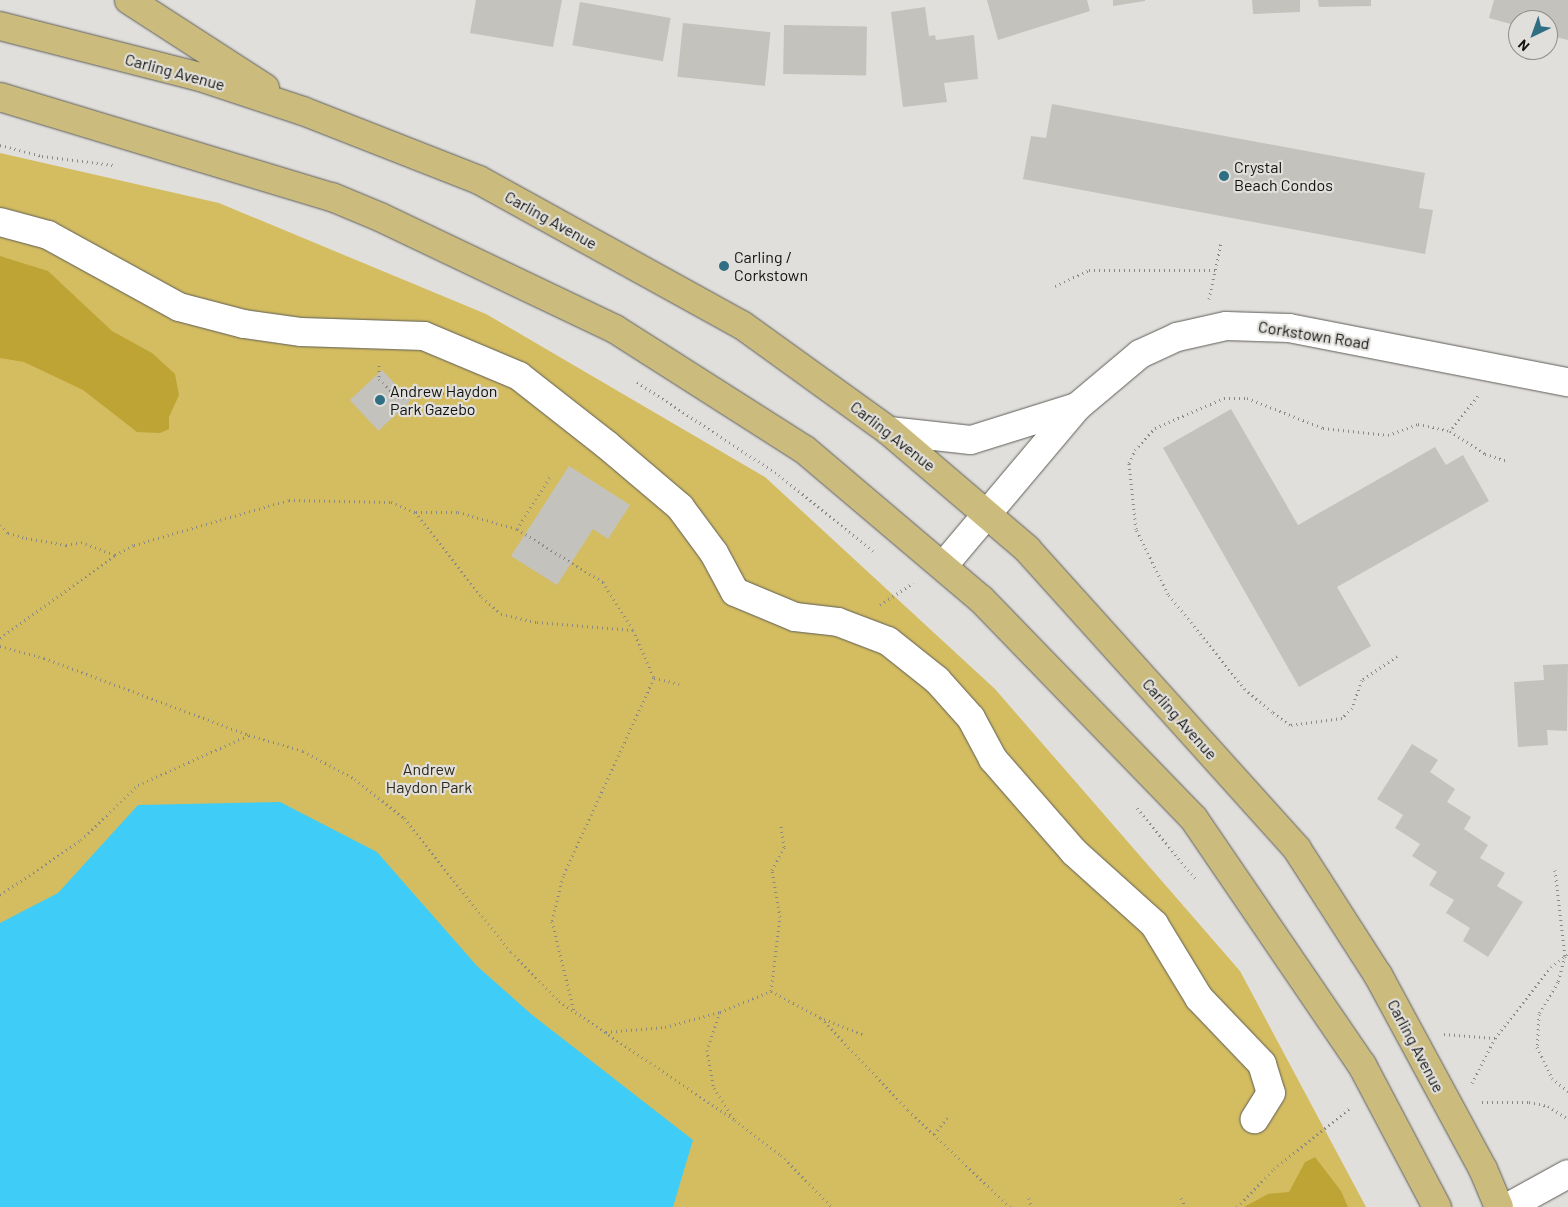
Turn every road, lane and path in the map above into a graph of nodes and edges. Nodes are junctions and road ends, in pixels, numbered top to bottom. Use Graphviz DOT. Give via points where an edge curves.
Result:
graph roads {
  1 [pos="129,0"];
  2 [pos="0,26"];
  3 [pos="0,97"];
  4 [pos="303,110"];
  5 [pos="0,145"];
  6 [pos="117,165"];
  7 [pos="0,222"];
  8 [pos="1221,243"];
  9 [pos="1215,270"];
  10 [pos="1055,286"];
  11 [pos="1202,331"];
  12 [pos="378,336"];
  13 [pos="631,378"];
  14 [pos="1568,382"];
  15 [pos="465,391"];
  16 [pos="1480,394"];
  17 [pos="1077,407"];
  18 [pos="890,430"];
  19 [pos="1450,431"];
  20 [pos="1508,461"];
  21 [pos="551,476"];
  22 [pos="416,512"];
  23 [pos="990,514"];
  24 [pos="0,525"];
  25 [pos="517,529"];
  26 [pos="876,553"];
  27 [pos="115,555"];
  28 [pos="944,565"];
  29 [pos="906,577"];
  30 [pos="917,587"];
  31 [pos="633,630"];
  32 [pos="0,638"];
  33 [pos="0,646"];
  34 [pos="1397,656"];
  35 [pos="654,678"];
  36 [pos="679,684"];
  37 [pos="249,735"];
  38 [pos="1130,800"];
  39 [pos="781,826"];
  40 [pos="1554,870"];
  41 [pos="1197,881"];
  42 [pos="0,895"];
  43 [pos="1567,955"];
  44 [pos="771,991"];
  45 [pos="574,1011"];
  46 [pos="720,1012"];
  47 [pos="822,1018"];
  48 [pos="606,1032"];
  49 [pos="1436,1033"];
  50 [pos="864,1035"];
  51 [pos="1496,1038"];
  52 [pos="1466,1089"];
  53 [pos="1568,1091"];
  54 [pos="1346,1101"];
  55 [pos="1474,1103"];
  56 [pos="1350,1108"];
  57 [pos="1355,1116"];
  58 [pos="947,1118"];
  59 [pos="1255,1119"];
  60 [pos="1568,1119"];
  61 [pos="735,1120"];
  62 [pos="934,1134"];
  63 [pos="1564,1176"];
  64 [pos="1029,1198"];
  65 [pos="1181,1198"];
  66 [pos="826,1202"];
  67 [pos="823,1207"];
  68 [pos="832,1207"];
  69 [pos="1010,1207"];
  70 [pos="1031,1207"];
  71 [pos="1185,1207"];
  72 [pos="1238,1207"];
  73 [pos="1436,1207"];
  74 [pos="1499,1207"];
  75 [pos="1508,1207"];
  1 -- 4 [label="main road"];
  2 -- 4 [label="main road, Carling Avenue" via="200,77"];
  3 -- 28 [label="main road" via="332,197 615,329 805,450"];
  4 -- 18 [label="main road, Carling Avenue" via="487,184 742,325"];
  5 -- 6 [label="path" via="42,156"];
  7 -- 12 [label="street" via="48,235 179,308 244,324"];
  8 -- 9 [label="path"];
  9 -- 10 [label="path" via="1089,270"];
  9 -- 11 [label="path"];
  11 -- 14 [label="street, Corkstown Road" via="1226,326 1289,328"];
  11 -- 17 [label="street, Corkstown Road" via="1177,337 1140,354"];
  12 -- 15 [label="path" via="379,380 398,398"];
  12 -- 59 [label="street" via="424,336 519,376 607,444 680,508 714,553 735,592 795,617 838,622 888,641 937,680 971,718 993,760 1074,852 1154,924 1199,998 1262,1064 1270,1093"];
  13 -- 26 [label="path" via="779,475"];
  16 -- 19 [label="path"];
  17 -- 18 [label="street" via="971,440"];
  17 -- 23 [label="street, Corkstown Road"];
  18 -- 23 [label="main road, Carling Avenue"];
  19 -- 20 [label="path" via="1485,454"];
  19 -- 34 [label="path" via="1418,424 1388,435 1323,428 1247,398 1224,398 1155,428 1135,450 1129,463 1136,529 1168,594 1245,688 1290,725 1342,718 1352,708 1362,680"];
  21 -- 25 [label="path"];
  22 -- 25 [label="path" via="458,512"];
  22 -- 27 [label="path" via="391,502 289,500 134,545"];
  22 -- 31 [label="path" via="482,598 501,614 537,622"];
  23 -- 28 [label="street, Corkstown Road"];
  23 -- 74 [label="main road, Carling Avenue" via="1027,549 1298,849 1378,976 1483,1169"];
  24 -- 27 [label="path" via="8,533 26,538 66,545 81,542"];
  25 -- 31 [label="path" via="604,582"];
  27 -- 32 [label="path"];
  28 -- 73 [label="main road" via="981,599 1194,820 1362,1065"];
  29 -- 30 [label="path"];
  31 -- 35 [label="path"];
  33 -- 37 [label="path" via="44,658"];
  35 -- 36 [label="path"];
  35 -- 45 [label="path" via="563,876 552,921"];
  37 -- 42 [label="path" via="138,785 81,840"];
  37 -- 45 [label="path" via="303,751 355,779 404,818 511,952 559,1001"];
  38 -- 41 [label="path"];
  39 -- 44 [label="path" via="784,847 772,870 780,917"];
  40 -- 43 [label="path"];
  43 -- 51 [label="path" via="1551,967"];
  43 -- 53 [label="path" via="1558,982 1539,1014 1537,1047 1552,1078"];
  44 -- 46 [label="path"];
  44 -- 47 [label="path"];
  45 -- 48 [label="path"];
  46 -- 48 [label="path" via="665,1027"];
  46 -- 61 [label="path" via="707,1050 714,1088"];
  47 -- 50 [label="path"];
  47 -- 62 [label="path"];
  48 -- 61 [label="path"];
  49 -- 51 [label="path"];
  51 -- 52 [label="path" via="1474,1081"];
  54 -- 56 [label="path"];
  55 -- 60 [label="path" via="1501,1099 1529,1102 1548,1106"];
  56 -- 57 [label="path"];
  56 -- 72 [label="path" via="1274,1169"];
  58 -- 62 [label="path"];
  61 -- 66 [label="path" via="781,1155"];
  62 -- 69 [label="path"];
  63 -- 75 [label="street"];
  64 -- 70 [label="path"];
  65 -- 71 [label="path"];
  66 -- 67 [label="path"];
  66 -- 68 [label="path"];
}
